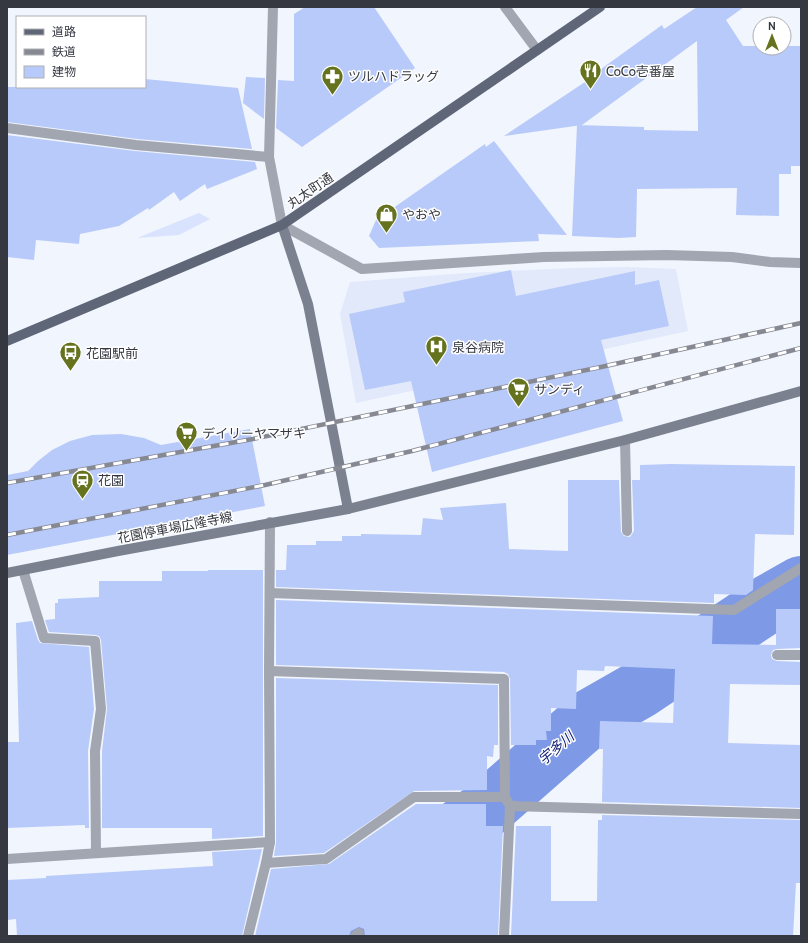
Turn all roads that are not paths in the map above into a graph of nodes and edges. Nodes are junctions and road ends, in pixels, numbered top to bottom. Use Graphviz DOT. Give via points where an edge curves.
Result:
graph roads {
  1 [pos="273,7"];
  2 [pos="505,7"];
  3 [pos="600,7"];
  4 [pos="538,50"];
  5 [pos="7,128"];
  6 [pos="269,157"];
  7 [pos="282,225"];
  8 [pos="801,263"];
  9 [pos="7,341"];
  10 [pos="801,391"];
  11 [pos="625,440"];
  12 [pos="348,509"];
  13 [pos="270,522"];
  14 [pos="627,532"];
  15 [pos="801,568"];
  16 [pos="23,570"];
  17 [pos="7,573"];
  18 [pos="270,593"];
  19 [pos="801,654"];
  20 [pos="777,656"];
  21 [pos="269,671"];
  22 [pos="507,801"];
  23 [pos="801,814"];
  24 [pos="270,842"];
  25 [pos="96,853"];
  26 [pos="7,859"];
  27 [pos="266,863"];
  28 [pos="248,936"];
  29 [pos="504,936"];
  1 -- 6 [label="street"];
  2 -- 4 [label="street"];
  3 -- 4 [label="main road, 丸太町通"];
  4 -- 7 [label="main road, 丸太町通"];
  5 -- 6 [label="street" via="136,145"];
  6 -- 7 [label="street"];
  7 -- 8 [label="street" via="362,269 544,257 667,255"];
  7 -- 9 [label="main road, 丸太町通"];
  7 -- 12 [label="street" via="308,304"];
  10 -- 11 [label="street, 花園停車場広隆寺線"];
  11 -- 12 [label="street, 花園停車場広隆寺線"];
  11 -- 14 [label="street"];
  12 -- 13 [label="street, 花園停車場広隆寺線"];
  13 -- 16 [label="street, 花園停車場広隆寺線"];
  13 -- 18 [label="street"];
  15 -- 18 [label="street" via="734,610"];
  16 -- 17 [label="street, 花園停車場広隆寺線"];
  16 -- 25 [label="street" via="44,638 95,641 102,709 95,751"];
  18 -- 21 [label="street"];
  19 -- 20 [label="street"];
  21 -- 22 [label="street" via="504,679"];
  21 -- 24 [label="street"];
  22 -- 23 [label="street"];
  22 -- 27 [label="street" via="414,797 326,859"];
  22 -- 29 [label="street"];
  24 -- 25 [label="street"];
  24 -- 27 [label="street"];
  25 -- 26 [label="street"];
  27 -- 28 [label="street"];
}
